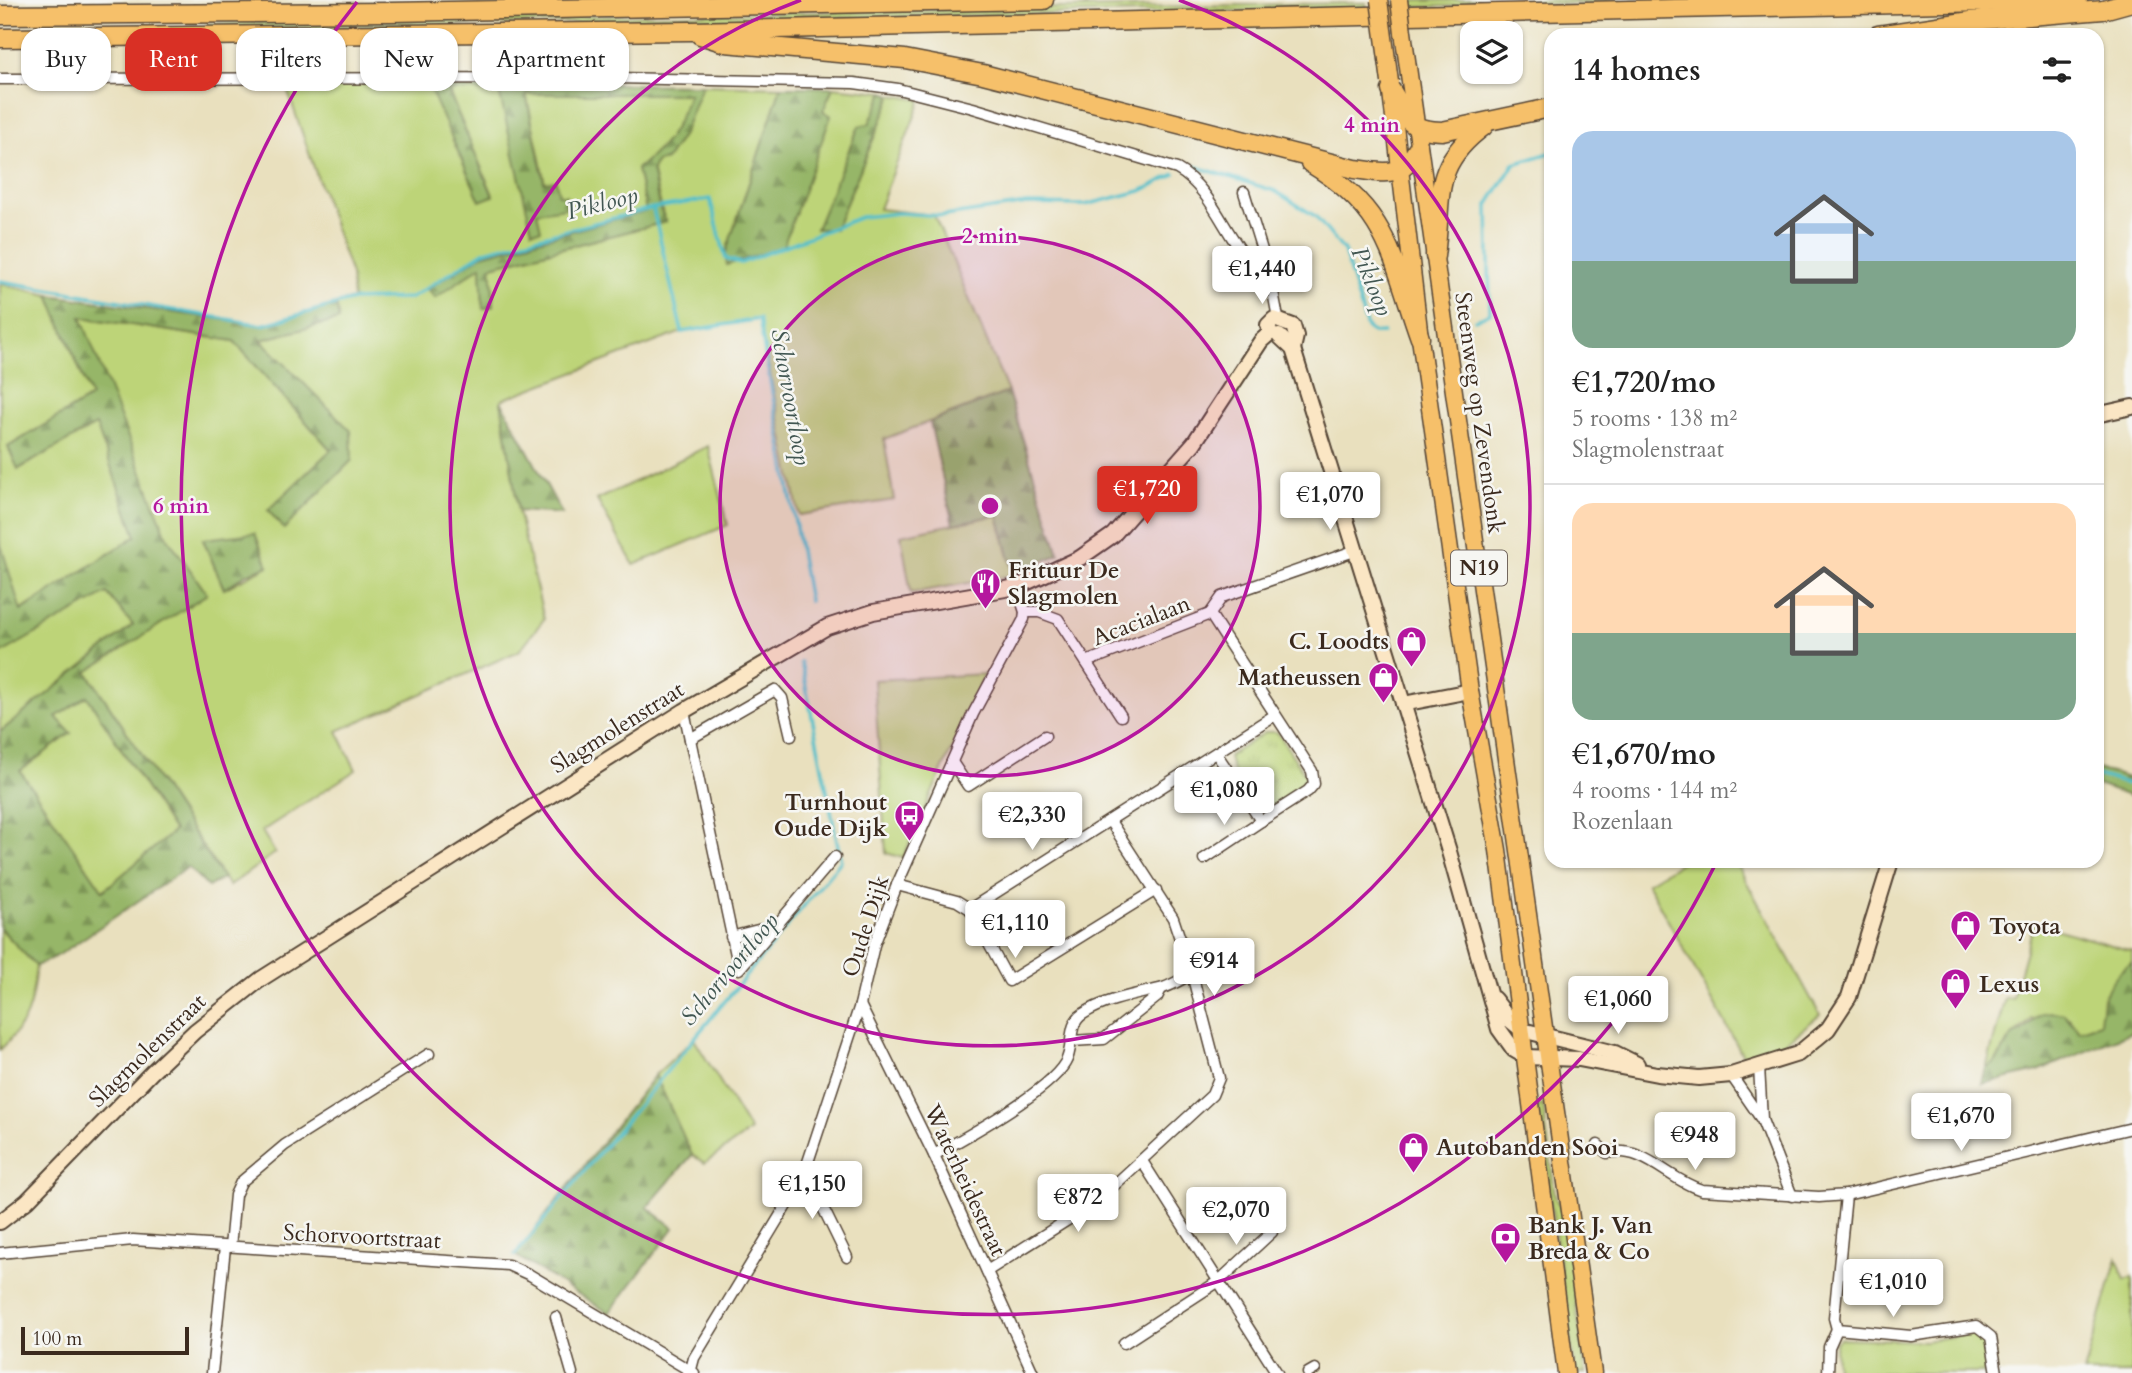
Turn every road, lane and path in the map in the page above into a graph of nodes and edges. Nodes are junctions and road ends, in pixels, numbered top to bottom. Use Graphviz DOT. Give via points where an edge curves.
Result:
graph roads {
  1 [pos="1044,0"];
  2 [pos="1379,0"];
  3 [pos="1399,0"];
  4 [pos="2078,0"];
  5 [pos="2132,2"];
  6 [pos="0,15"];
  7 [pos="1924,28"];
  8 [pos="691,31"];
  9 [pos="0,38"];
  10 [pos="0,79"];
  11 [pos="1391,86"];
  12 [pos="1544,109"];
  13 [pos="1488,123"];
  14 [pos="1415,128"];
  15 [pos="1418,148"];
  16 [pos="1295,154"];
  17 [pos="1401,170"];
  18 [pos="1244,192"];
  19 [pos="1435,256"];
  20 [pos="1270,276"];
  21 [pos="1278,327"];
  22 [pos="1420,338"];
  23 [pos="2132,407"];
  24 [pos="2104,413"];
  25 [pos="1354,551"];
  26 [pos="1017,587"];
  27 [pos="1025,612"];
  28 [pos="1210,614"];
  29 [pos="1086,662"];
  30 [pos="1470,691"];
  31 [pos="1403,704"];
  32 [pos="684,711"];
  33 [pos="1275,715"];
  34 [pos="1121,716"];
  35 [pos="791,736"];
  36 [pos="1045,736"];
  37 [pos="690,739"];
  38 [pos="1216,753"];
  39 [pos="952,762"];
  40 [pos="1110,821"];
  41 [pos="1261,821"];
  42 [pos="835,857"];
  43 [pos="1204,859"];
  44 [pos="1889,868"];
  45 [pos="897,885"];
  46 [pos="1156,890"];
  47 [pos="970,909"];
  48 [pos="762,929"];
  49 [pos="731,937"];
  50 [pos="1192,974"];
  51 [pos="1161,989"];
  52 [pos="1489,992"];
  53 [pos="860,1006"];
  54 [pos="1522,1030"];
  55 [pos="1544,1034"];
  56 [pos="1072,1041"];
  57 [pos="429,1054"];
  58 [pos="1526,1057"];
  59 [pos="1548,1060"];
  60 [pos="1759,1067"];
  61 [pos="1657,1074"];
  62 [pos="1731,1075"];
  63 [pos="1762,1120"];
  64 [pos="2132,1128"];
  65 [pos="1598,1145"];
  66 [pos="934,1155"];
  67 [pos="1142,1161"];
  68 [pos="805,1171"];
  69 [pos="1846,1195"];
  70 [pos="1792,1196"];
  71 [pos="0,1222"];
  72 [pos="1272,1232"];
  73 [pos="228,1247"];
  74 [pos="0,1253"];
  75 [pos="847,1257"];
  76 [pos="987,1271"];
  77 [pos="1219,1281"];
  78 [pos="556,1317"];
  79 [pos="1837,1329"];
  80 [pos="1124,1343"];
  81 [pos="212,1373"];
  82 [pos="572,1373"];
  83 [pos="692,1373"];
  84 [pos="1033,1373"];
  85 [pos="1277,1373"];
  86 [pos="1566,1373"];
  87 [pos="1593,1373"];
  88 [pos="1828,1373"];
  89 [pos="1997,1373"];
  1 -- 6 [label="highway"];
  2 -- 11 [label="main road, N19, bridge"];
  3 -- 14 [label="main road, Steenweg op Zevendonk / N19, bridge"];
  4 -- 8 [label="highway"];
  5 -- 7 [label="highway" via="2103,10"];
  8 -- 9 [label="highway"];
  8 -- 16 [label="highway" via="725,43 905,59 983,74"];
  10 -- 20 [label="street" via="602,78 854,83 898,89 1177,169 1195,182 1239,247 1260,272"];
  11 -- 14 [label="highway" via="1408,123"];
  11 -- 17 [label="main road, N19"];
  12 -- 13 [label="highway"];
  13 -- 14 [label="highway" via="1442,131"];
  13 -- 19 [label="highway" via="1461,144 1447,166"];
  14 -- 15 [label="main road, Steenweg op Zevendonk / N19"];
  15 -- 17 [label="highway"];
  15 -- 19 [label="main road, Steenweg op Zevendonk / N19"];
  16 -- 17 [label="highway" via="1355,169"];
  16 -- 22 [label="highway" via="1349,189 1378,223 1396,260"];
  17 -- 22 [label="main road, N19"];
  18 -- 20 [label="street"];
  19 -- 55 [label="main road, Steenweg op Zevendonk / N19"];
  20 -- 21 [label="street"];
  21 -- 25 [label="street" via="1293,349"];
  21 -- 26 [label="street, Slagmolenstraat" via="1261,341 1194,443 1138,511 1080,558"];
  22 -- 30 [label="main road, N19"];
  23 -- 24 [label="street"];
  25 -- 28 [label="street, Acacialaan" via="1222,597"];
  25 -- 31 [label="street" via="1359,555"];
  26 -- 27 [label="street"];
  26 -- 32 [label="street, Slagmolenstraat" via="873,611 827,627"];
  27 -- 29 [label="street, Acacialaan" via="1058,620"];
  27 -- 39 [label="street, Oude Dijk"];
  28 -- 29 [label="street, Acacialaan"];
  28 -- 33 [label="street, Acacialaan"];
  29 -- 34 [label="street, Acacialaan"];
  30 -- 31 [label="street"];
  30 -- 54 [label="main road, N19" via="1498,850"];
  31 -- 52 [label="street"];
  32 -- 37 [label="street"];
  32 -- 71 [label="street, Slagmolenstraat" via="234,999 152,1072 27,1201"];
  33 -- 38 [label="street"];
  33 -- 41 [label="street, Acacialaan" via="1312,771 1314,784"];
  35 -- 37 [label="street" via="782,698 775,690"];
  36 -- 39 [label="street" via="968,786"];
  37 -- 49 [label="street"];
  38 -- 40 [label="street"];
  38 -- 41 [label="street"];
  39 -- 45 [label="street, Oude Dijk"];
  40 -- 46 [label="street"];
  40 -- 47 [label="street"];
  41 -- 43 [label="street, Acacialaan"];
  42 -- 49 [label="street" via="739,969"];
  44 -- 60 [label="street" via="1849,997 1828,1030 1798,1055"];
  45 -- 47 [label="street" via="957,901"];
  45 -- 53 [label="street, Oude Dijk" via="874,944"];
  46 -- 47 [label="street" via="1009,981"];
  46 -- 50 [label="street" via="1173,918"];
  48 -- 49 [label="street"];
  50 -- 51 [label="street"];
  50 -- 67 [label="street" via="1219,1078 1217,1086 1212,1096"];
  51 -- 56 [label="street" via="1104,1039"];
  51 -- 56 [label="street" via="1083,1014 1073,1027"];
  52 -- 54 [label="street"];
  52 -- 58 [label="street" via="1499,1029 1514,1051"];
  53 -- 66 [label="street, Waterheidestraat"];
  53 -- 68 [label="street, Oude Dijk"];
  54 -- 55 [label="street"];
  54 -- 58 [label="main road, N19"];
  55 -- 59 [label="main road, Steenweg op Zevendonk / N19"];
  55 -- 61 [label="street" via="1615,1053"];
  56 -- 66 [label="street" via="1059,1071 1018,1104"];
  57 -- 73 [label="street" via="285,1145 241,1182"];
  58 -- 59 [label="street"];
  58 -- 86 [label="main road, N19"];
  59 -- 61 [label="street" via="1579,1059"];
  59 -- 87 [label="main road, Steenweg op Zevendonk / N19"];
  60 -- 62 [label="street"];
  60 -- 63 [label="street"];
  61 -- 62 [label="street"];
  62 -- 63 [label="street"];
  63 -- 70 [label="street"];
  64 -- 69 [label="street"];
  65 -- 70 [label="street" via="1607,1153 1639,1154 1687,1186 1702,1190"];
  66 -- 76 [label="street, Waterheidestraat"];
  67 -- 76 [label="street" via="1087,1208"];
  67 -- 77 [label="street"];
  68 -- 75 [label="street"];
  68 -- 83 [label="street, Oude Dijk" via="694,1358"];
  69 -- 70 [label="street"];
  69 -- 79 [label="street" via="1834,1318"];
  72 -- 77 [label="street"];
  73 -- 74 [label="street, Schorvoortstraat" via="133,1240"];
  73 -- 81 [label="street"];
  73 -- 83 [label="street, Schorvoortstraat" via="508,1265"];
  76 -- 84 [label="street, Waterheidestraat"];
  77 -- 80 [label="street"];
  77 -- 85 [label="street"];
  78 -- 82 [label="street"];
  79 -- 88 [label="street" via="1829,1347"];
  79 -- 89 [label="street" via="1911,1336 1977,1325 1991,1337"];
}
